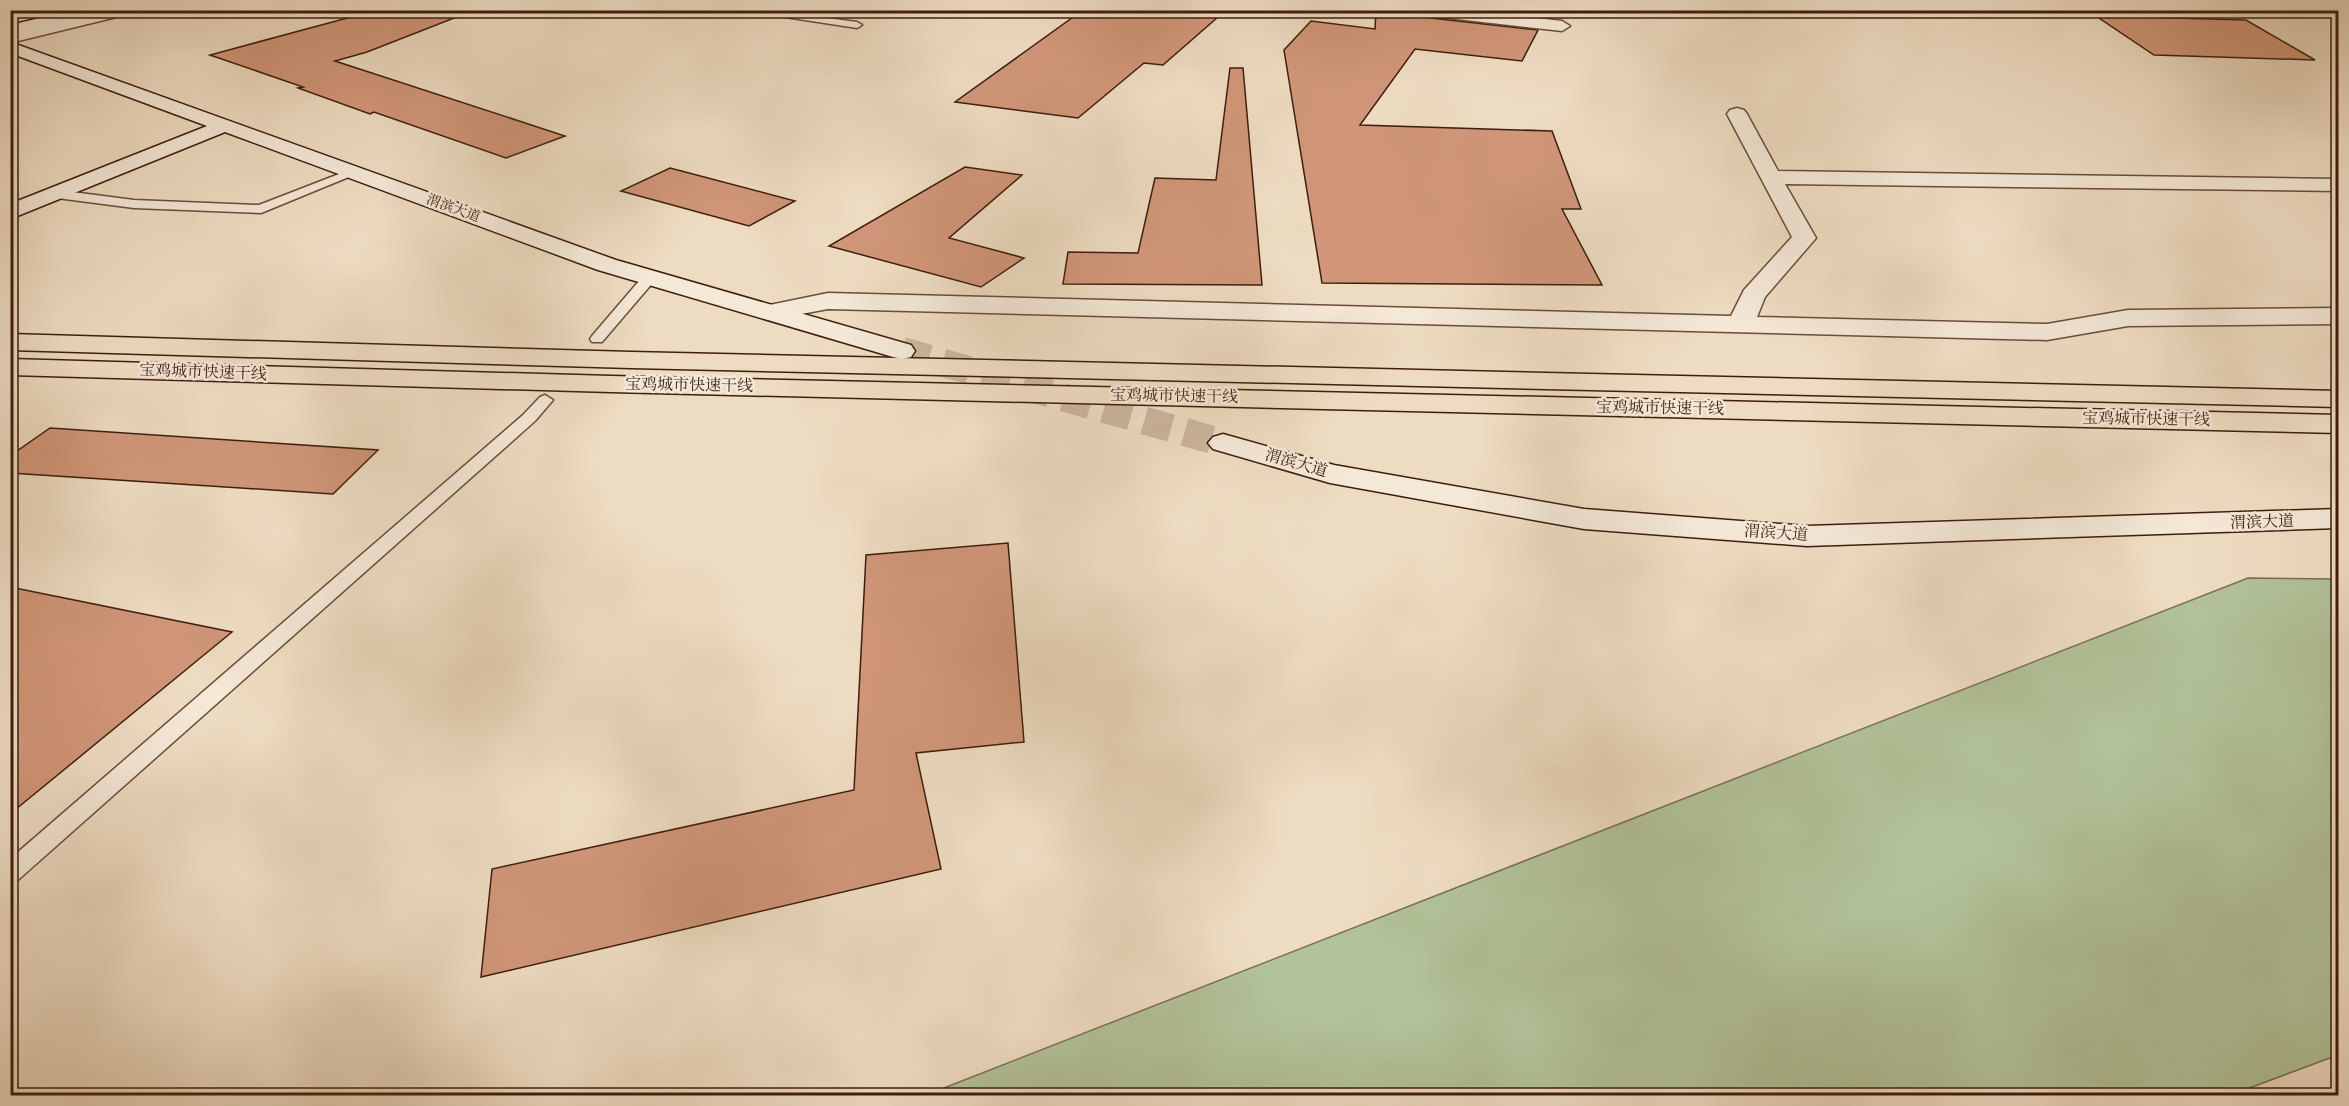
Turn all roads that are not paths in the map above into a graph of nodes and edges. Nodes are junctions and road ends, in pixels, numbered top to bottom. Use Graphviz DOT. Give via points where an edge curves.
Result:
graph roads {
  1 [pos="70,10"];
  2 [pos="99,10"];
  3 [pos="127,10"];
  4 [pos="743,10"];
  5 [pos="1422,10"];
  6 [pos="10,24"];
  7 [pos="857,25"];
  8 [pos="1562,26"];
  9 [pos="10,30"];
  10 [pos="10,38"];
  11 [pos="10,47"];
  12 [pos="1737,114"];
  13 [pos="224,126"];
  14 [pos="352,172"];
  15 [pos="1771,177"];
  16 [pos="2338,185"];
  17 [pos="57,194"];
  18 [pos="10,212"];
  19 [pos="650,277"];
  20 [pos="769,312"];
  21 [pos="2338,316"];
  22 [pos="1741,324"];
  23 [pos="597,339"];
  24 [pos="10,342"];
  25 [pos="902,351"];
  26 [pos="10,367"];
  27 [pos="2338,399"];
  28 [pos="545,400"];
  29 [pos="2338,424"];
  30 [pos="1223,442"];
  31 [pos="2338,519"];
  32 [pos="10,873"];
  1 -- 6 [label="street"];
  2 -- 9 [label="street"];
  3 -- 10 [label="street"];
  4 -- 7 [label="lane"];
  5 -- 8 [label="street"];
  11 -- 13 [label="street, 渭滨大道"];
  12 -- 15 [label="street"];
  13 -- 14 [label="street, 渭滨大道"];
  13 -- 17 [label="street"];
  14 -- 17 [label="lane" via="261,209 134,204"];
  14 -- 19 [label="street, 渭滨大道"];
  15 -- 16 [label="street"];
  15 -- 22 [label="street" via="1804,238 1754,295"];
  17 -- 18 [label="street"];
  19 -- 20 [label="street, 渭滨大道"];
  19 -- 23 [label="lane"];
  20 -- 22 [label="street" via="828,301"];
  20 -- 25 [label="street, 渭滨大道"];
  21 -- 22 [label="street" via="2128,318 2047,332"];
  24 -- 27 [label="highway, 宝鸡城市快速干线" via="654,361"];
  26 -- 29 [label="highway, 宝鸡城市快速干线"];
  28 -- 32 [label="lane"];
  30 -- 31 [label="street, 渭滨大道" via="1330,474 1584,519 1807,536"];
}
